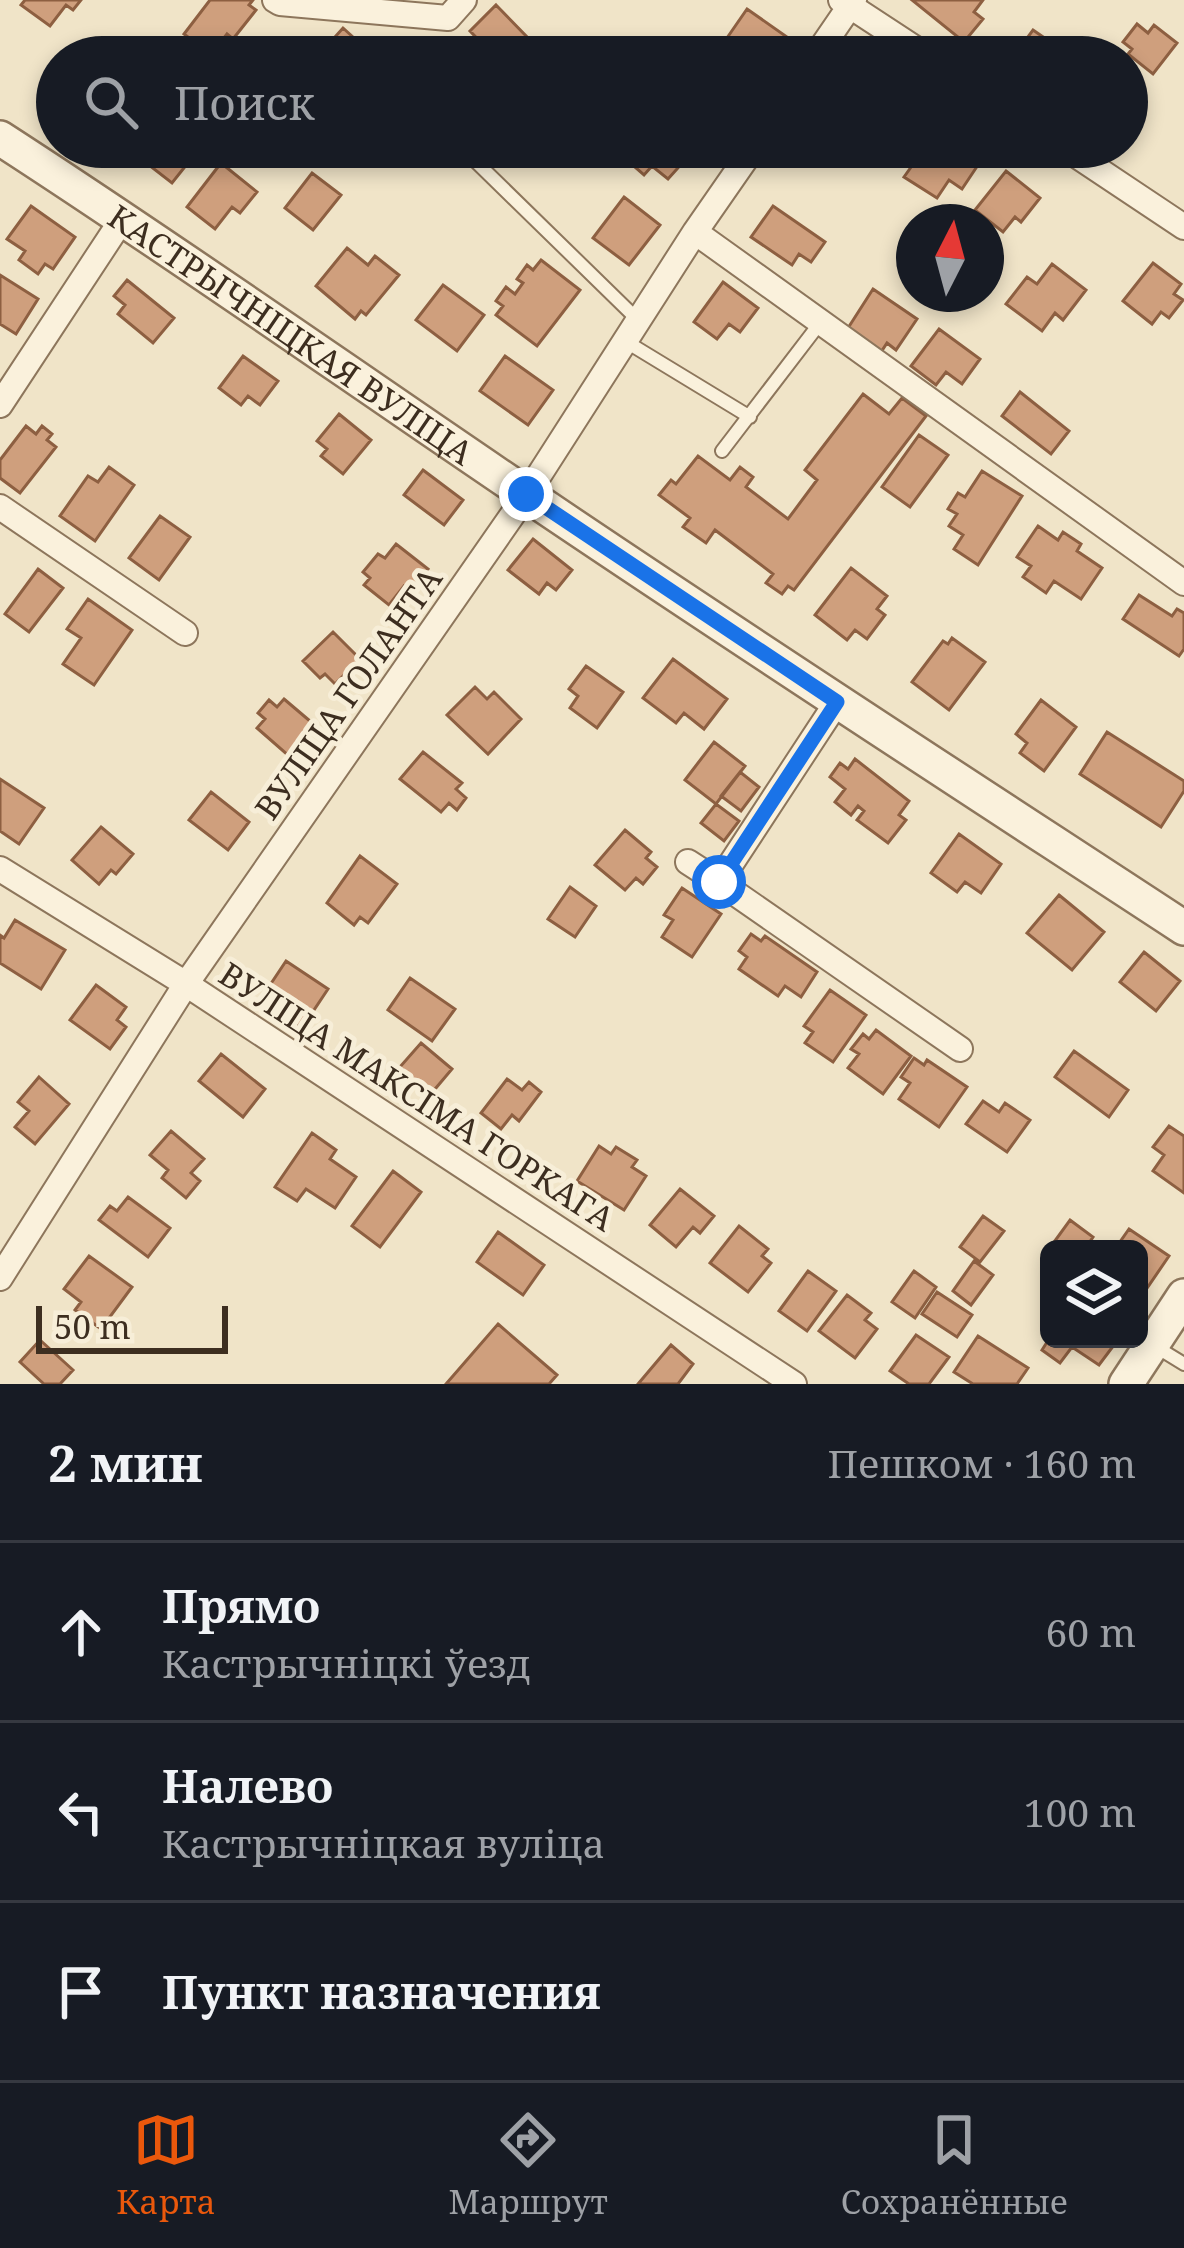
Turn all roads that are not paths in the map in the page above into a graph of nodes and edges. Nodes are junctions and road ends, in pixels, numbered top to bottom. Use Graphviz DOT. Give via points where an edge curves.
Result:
graph roads {
  1 [pos="275,0"];
  2 [pos="464,0"];
  3 [pos="849,2"];
  4 [pos="828,36"];
  5 [pos="898,36"];
  6 [pos="0,138"];
  7 [pos="36,161"];
  8 [pos="46,168"];
  9 [pos="480,168"];
  10 [pos="739,168"];
  11 [pos="1096,168"];
  12 [pos="123,218"];
  13 [pos="1184,227"];
  14 [pos="695,232"];
  15 [pos="821,322"];
  16 [pos="632,330"];
  17 [pos="0,405"];
  18 [pos="750,417"];
  19 [pos="722,452"];
  20 [pos="526,494"];
  21 [pos="0,507"];
  22 [pos="1184,583"];
  23 [pos="185,633"];
  24 [pos="837,702"];
  25 [pos="688,862"];
  26 [pos="0,869"];
  27 [pos="719,882"];
  28 [pos="1184,928"];
  29 [pos="186,985"];
  30 [pos="960,1049"];
  31 [pos="0,1278"];
  32 [pos="1184,1296"];
  33 [pos="1152,1345"];
  34 [pos="1184,1364"];
  35 [pos="794,1384"];
  36 [pos="1126,1384"];
  1 -- 2 [label="street" via="448,17"];
  3 -- 4 [label="street"];
  3 -- 5 [label="street"];
  6 -- 7 [label="street, КАСТРЫЧНІЦКАЯ ВУЛІЦА"];
  8 -- 12 [label="street, КАСТРЫЧНІЦКАЯ ВУЛІЦА"];
  9 -- 16 [label="lane"];
  10 -- 14 [label="street, ВУЛІЦА ГОЛАНТА"];
  11 -- 13 [label="street"];
  12 -- 17 [label="street"];
  12 -- 20 [label="street, КАСТРЫЧНІЦКАЯ ВУЛІЦА"];
  14 -- 15 [label="street"];
  14 -- 16 [label="street, ВУЛІЦА ГОЛАНТА"];
  15 -- 18 [label="lane"];
  15 -- 22 [label="street"];
  16 -- 18 [label="lane"];
  16 -- 20 [label="street, ВУЛІЦА ГОЛАНТА"];
  18 -- 19 [label="lane"];
  20 -- 24 [label="street, КАСТРЫЧНІЦКАЯ ВУЛІЦА"];
  20 -- 29 [label="street, ВУЛІЦА ГОЛАНТА"];
  21 -- 23 [label="street"];
  24 -- 27 [label="street"];
  24 -- 28 [label="street, КАСТРЫЧНІЦКАЯ ВУЛІЦА"];
  25 -- 27 [label="street"];
  26 -- 29 [label="street, ВУЛІЦА МАКСІМА ГОРКАГА"];
  27 -- 30 [label="street"];
  29 -- 31 [label="street, ВУЛІЦА ГОЛАНТА"];
  29 -- 35 [label="street, ВУЛІЦА МАКСІМА ГОРКАГА"];
  32 -- 33 [label="street"];
  33 -- 34 [label="lane"];
  33 -- 36 [label="street"];
}
